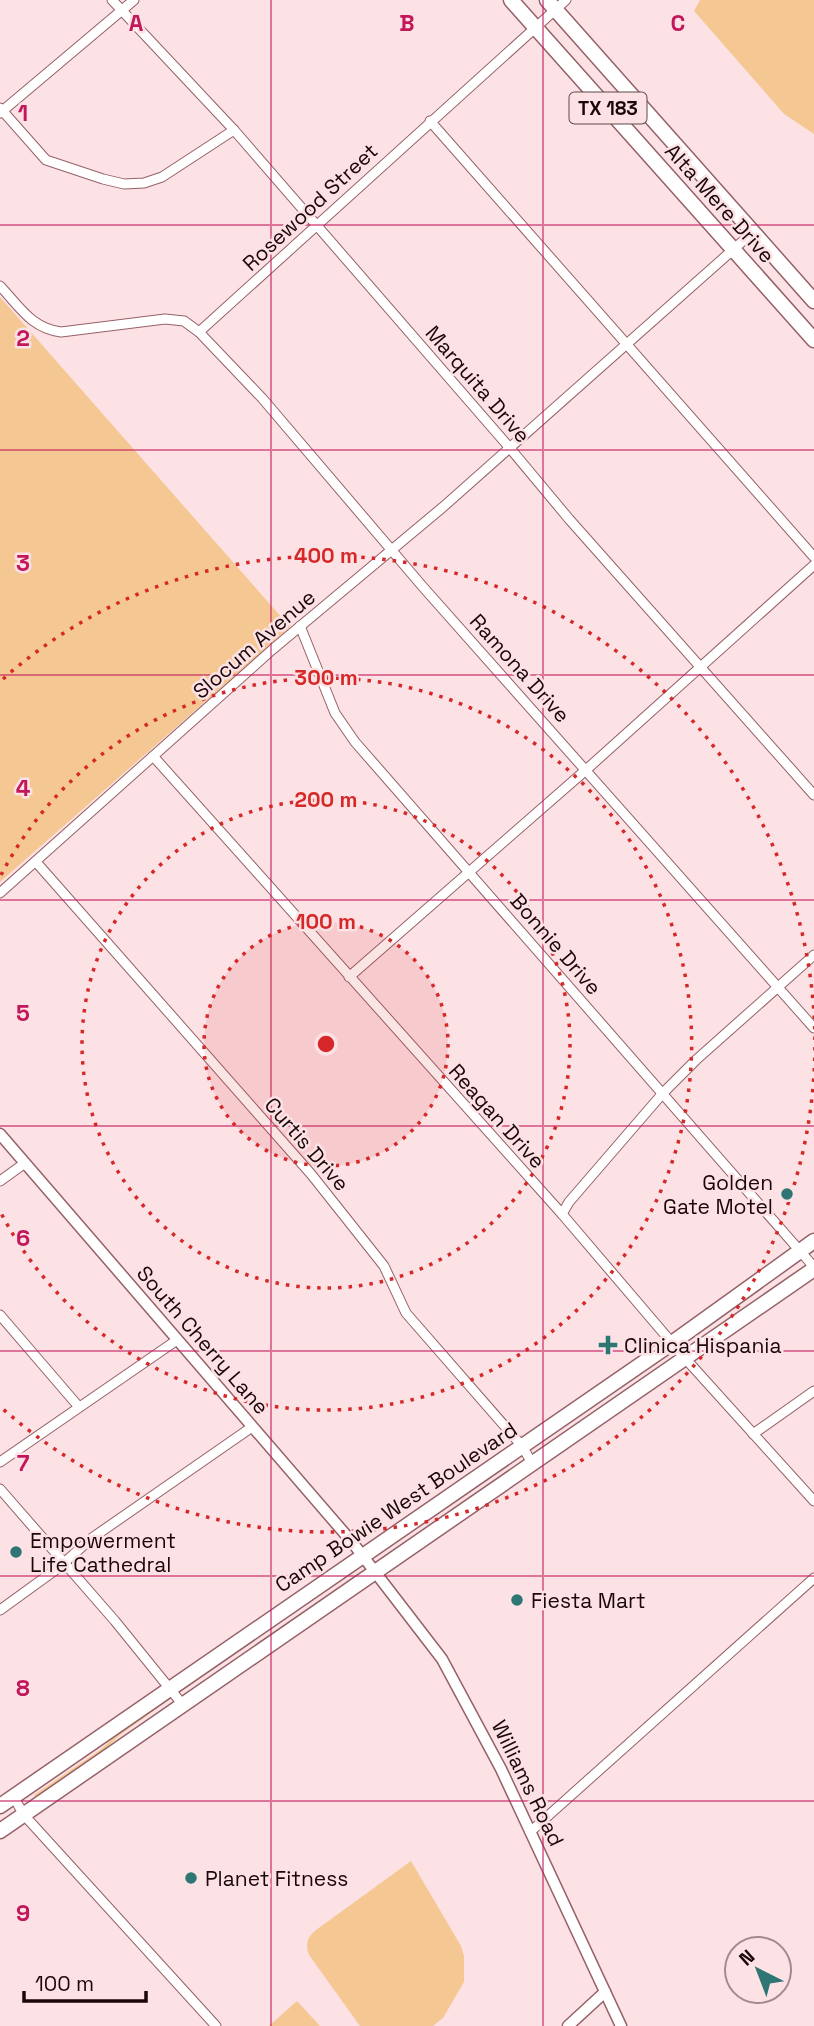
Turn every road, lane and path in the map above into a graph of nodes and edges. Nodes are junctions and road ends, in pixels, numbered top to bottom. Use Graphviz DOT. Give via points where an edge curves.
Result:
graph roads {
  1 [pos="112,0"];
  2 [pos="134,0"];
  3 [pos="511,0"];
  4 [pos="556,3"];
  5 [pos="122,11"];
  6 [pos="536,27"];
  7 [pos="1,111"];
  8 [pos="430,121"];
  9 [pos="234,130"];
  10 [pos="317,225"];
  11 [pos="753,232"];
  12 [pos="733,249"];
  13 [pos="0,286"];
  14 [pos="814,302"];
  15 [pos="199,332"];
  16 [pos="814,340"];
  17 [pos="628,343"];
  18 [pos="509,447"];
  19 [pos="392,550"];
  20 [pos="814,557"];
  21 [pos="814,565"];
  22 [pos="300,626"];
  23 [pos="701,666"];
  24 [pos="153,756"];
  25 [pos="587,769"];
  26 [pos="814,795"];
  27 [pos="36,862"];
  28 [pos="470,872"];
  29 [pos="1,892"];
  30 [pos="814,956"];
  31 [pos="349,977"];
  32 [pos="778,987"];
  33 [pos="814,1028"];
  34 [pos="663,1093"];
  35 [pos="0,1134"];
  36 [pos="25,1163"];
  37 [pos="0,1181"];
  38 [pos="562,1214"];
  39 [pos="814,1241"];
  40 [pos="801,1250"];
  41 [pos="814,1268"];
  42 [pos="1,1318"];
  43 [pos="177,1340"];
  44 [pos="672,1343"];
  45 [pos="684,1357"];
  46 [pos="814,1391"];
  47 [pos="79,1407"];
  48 [pos="252,1427"];
  49 [pos="753,1434"];
  50 [pos="522,1446"];
  51 [pos="0,1462"];
  52 [pos="532,1462"];
  53 [pos="0,1489"];
  54 [pos="814,1501"];
  55 [pos="363,1555"];
  56 [pos="64,1562"];
  57 [pos="375,1573"];
  58 [pos="814,1578"];
  59 [pos="0,1610"];
  60 [pos="171,1688"];
  61 [pos="183,1705"];
  62 [pos="13,1797"];
  63 [pos="0,1806"];
  64 [pos="24,1815"];
  65 [pos="0,1831"];
  66 [pos="530,1832"];
  67 [pos="605,1992"];
  68 [pos="216,2026"];
  69 [pos="568,2026"];
  70 [pos="621,2026"];
  1 -- 5 [label="street, Marquita Drive"];
  2 -- 5 [label="street"];
  3 -- 6 [label="main road, Alta Mere Drive / TX 183"];
  4 -- 6 [label="street, Rosewood Street"];
  4 -- 11 [label="main road, Alta Mere Drive / TX 183"];
  5 -- 7 [label="street"];
  5 -- 9 [label="street, Marquita Drive"];
  6 -- 8 [label="street, Rosewood Street"];
  6 -- 12 [label="main road, Alta Mere Drive / TX 183"];
  7 -- 9 [label="street" via="47,160 124,184 162,177"];
  8 -- 10 [label="street, Rosewood Street"];
  8 -- 17 [label="street"];
  9 -- 10 [label="street, Marquita Drive"];
  10 -- 15 [label="street, Rosewood Street"];
  10 -- 18 [label="street, Marquita Drive"];
  11 -- 12 [label="street, Slocum Avenue"];
  11 -- 14 [label="main road, Alta Mere Drive / TX 183"];
  12 -- 16 [label="main road, Alta Mere Drive / TX 183"];
  12 -- 17 [label="street, Slocum Avenue"];
  13 -- 15 [label="street" via="41,328 61,332 165,319 184,321"];
  15 -- 19 [label="street, Ramona Drive"];
  17 -- 18 [label="street, Slocum Avenue"];
  17 -- 20 [label="street"];
  18 -- 19 [label="street, Slocum Avenue"];
  18 -- 23 [label="street, Marquita Drive"];
  19 -- 22 [label="street, Slocum Avenue"];
  19 -- 25 [label="street, Ramona Drive"];
  21 -- 23 [label="street"];
  22 -- 24 [label="street, Slocum Avenue"];
  22 -- 28 [label="street, Bonnie Drive" via="335,713 355,743"];
  23 -- 25 [label="street"];
  23 -- 26 [label="street, Marquita Drive"];
  24 -- 27 [label="street, Slocum Avenue"];
  24 -- 31 [label="street, Reagan Drive"];
  25 -- 28 [label="street"];
  25 -- 32 [label="street, Ramona Drive"];
  27 -- 29 [label="street, Slocum Avenue"];
  27 -- 50 [label="street, Curtis Drive" via="311,1174 384,1266 406,1313"];
  28 -- 31 [label="street"];
  28 -- 34 [label="street, Bonnie Drive"];
  30 -- 32 [label="street"];
  31 -- 38 [label="street, Reagan Drive"];
  32 -- 33 [label="street, Ramona Drive"];
  32 -- 34 [label="street"];
  34 -- 38 [label="street"];
  34 -- 40 [label="street, Bonnie Drive"];
  35 -- 36 [label="street, South Cherry Lane"];
  36 -- 37 [label="street"];
  36 -- 43 [label="street, South Cherry Lane"];
  38 -- 44 [label="street, Reagan Drive"];
  39 -- 40 [label="main road, Camp Bowie West Boulevard"];
  40 -- 41 [label="street, Bonnie Drive"];
  40 -- 44 [label="main road, Camp Bowie West Boulevard"];
  41 -- 45 [label="main road, Camp Bowie West Boulevard"];
  42 -- 47 [label="street"];
  43 -- 47 [label="street"];
  43 -- 48 [label="street, South Cherry Lane"];
  44 -- 45 [label="street, Reagan Drive"];
  44 -- 50 [label="main road, Camp Bowie West Boulevard"];
  45 -- 49 [label="street, Reagan Drive"];
  45 -- 52 [label="main road, Camp Bowie West Boulevard"];
  46 -- 49 [label="street"];
  47 -- 51 [label="street"];
  48 -- 55 [label="street, South Cherry Lane"];
  48 -- 56 [label="street"];
  49 -- 54 [label="street, Reagan Drive"];
  50 -- 52 [label="street, Curtis Drive"];
  50 -- 55 [label="main road, Camp Bowie West Boulevard"];
  52 -- 57 [label="main road, Camp Bowie West Boulevard"];
  53 -- 56 [label="street"];
  55 -- 57 [label="street, South Cherry Lane"];
  55 -- 60 [label="main road, Camp Bowie West Boulevard"];
  56 -- 59 [label="street"];
  56 -- 60 [label="street"];
  57 -- 61 [label="main road, Camp Bowie West Boulevard"];
  57 -- 66 [label="street, Williams Road" via="454,1678"];
  58 -- 66 [label="street"];
  60 -- 61 [label="street"];
  60 -- 62 [label="main road, Camp Bowie West Boulevard"];
  61 -- 64 [label="main road, Camp Bowie West Boulevard"];
  62 -- 63 [label="main road, Camp Bowie West Boulevard"];
  62 -- 64 [label="street"];
  64 -- 65 [label="main road, Camp Bowie West Boulevard"];
  64 -- 68 [label="street"];
  66 -- 67 [label="street, Williams Road"];
  67 -- 69 [label="street"];
  67 -- 70 [label="street, Williams Road"];
}
